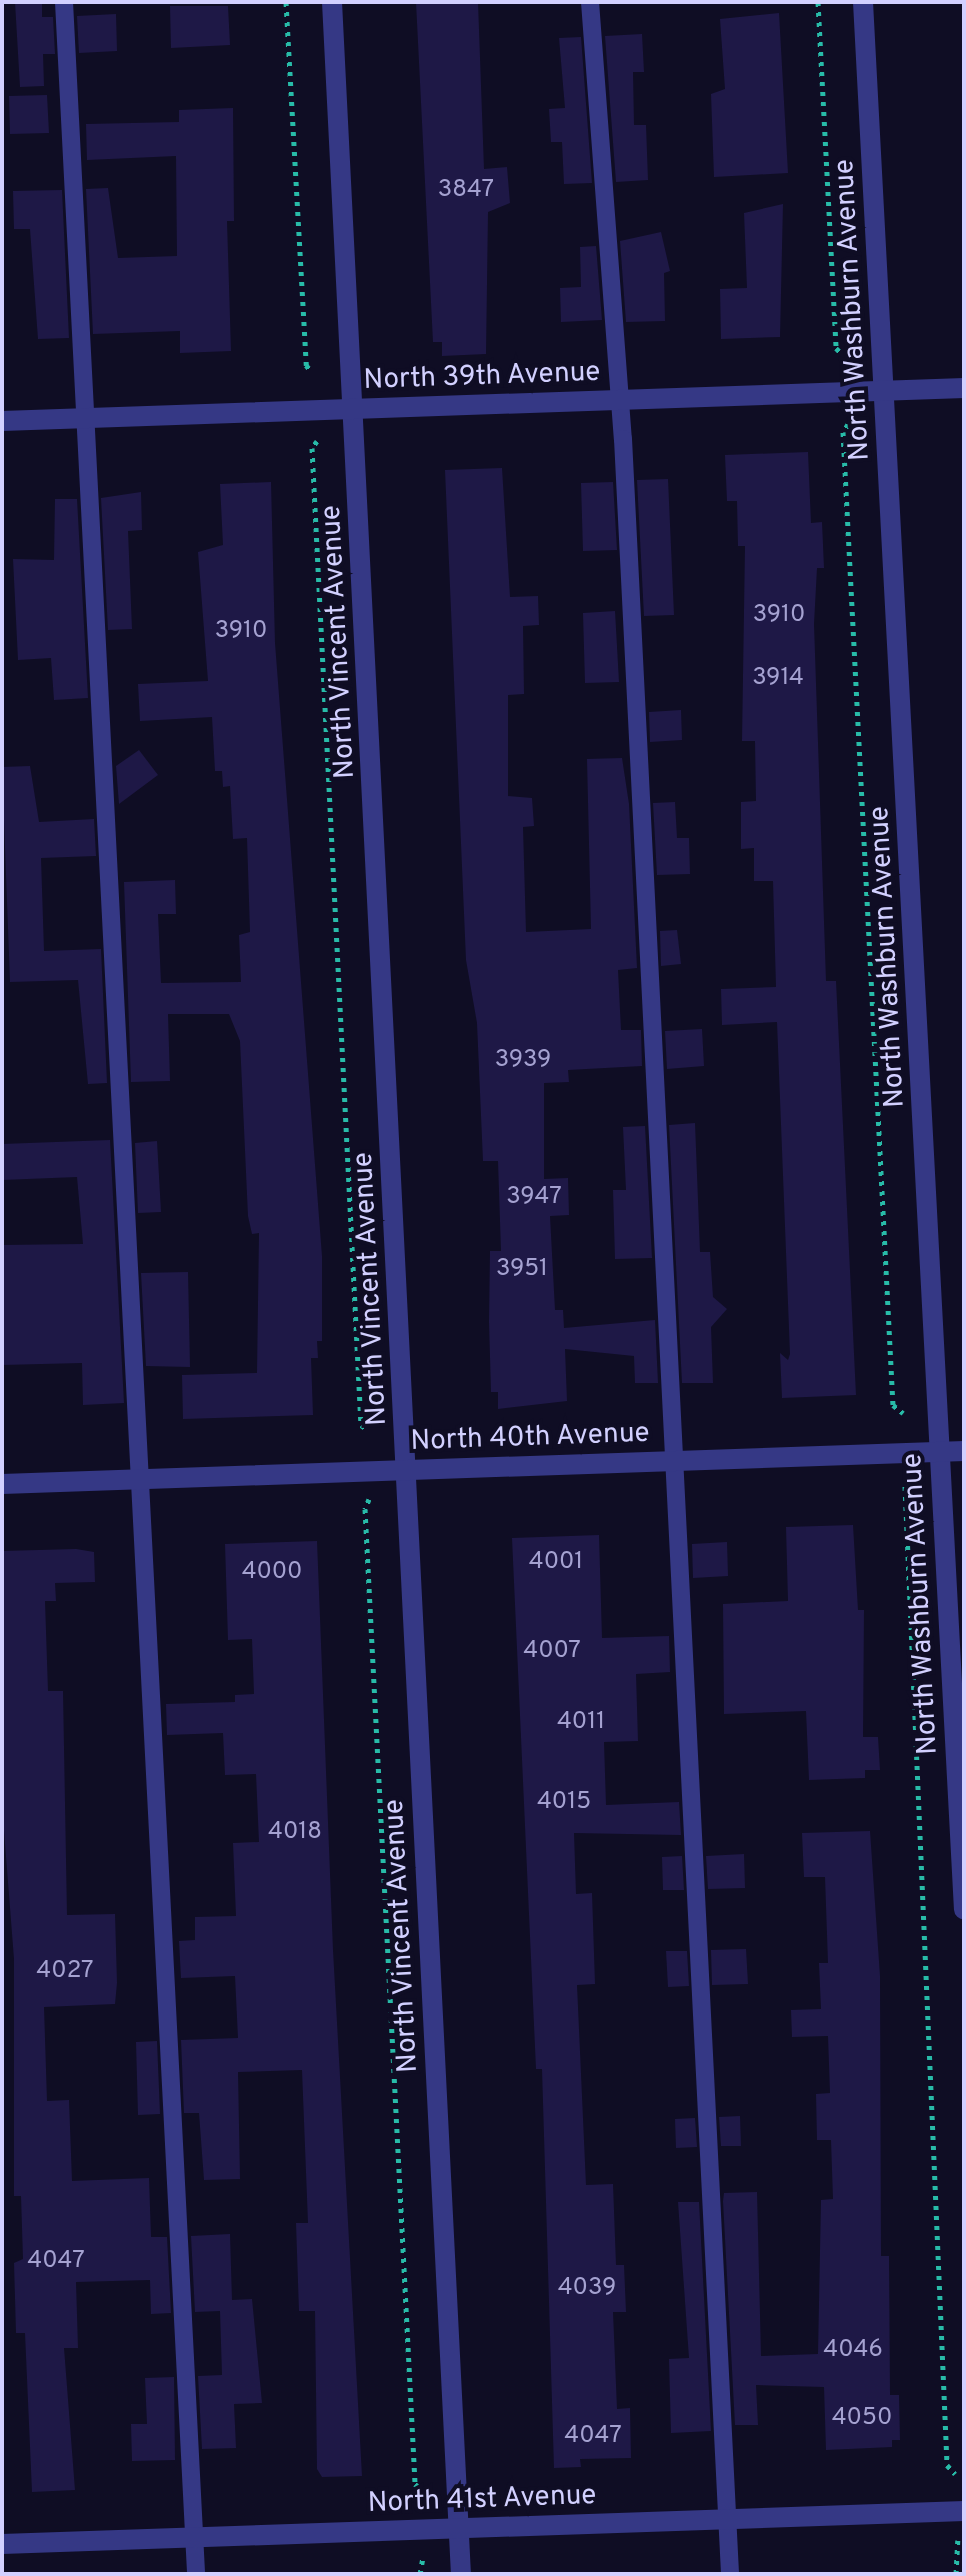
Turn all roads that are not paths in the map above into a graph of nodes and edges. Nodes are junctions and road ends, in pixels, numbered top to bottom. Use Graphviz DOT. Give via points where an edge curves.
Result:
graph roads {
  1 [pos="64,2"];
  2 [pos="332,2"];
  3 [pos="590,2"];
  4 [pos="863,2"];
  5 [pos="964,388"];
  6 [pos="886,390"];
  7 [pos="621,400"];
  8 [pos="355,409"];
  9 [pos="86,418"];
  10 [pos="2,421"];
  11 [pos="964,1451"];
  12 [pos="942,1452"];
  13 [pos="676,1461"];
  14 [pos="408,1470"];
  15 [pos="140,1479"];
  16 [pos="2,1484"];
  17 [pos="964,1909"];
  18 [pos="964,2511"];
  19 [pos="727,2520"];
  20 [pos="459,2528"];
  21 [pos="194,2538"];
  22 [pos="2,2544"];
  23 [pos="196,2574"];
  24 [pos="461,2574"];
  25 [pos="730,2574"];
  1 -- 9 [label="lane"];
  2 -- 8 [label="street, North Vincent Avenue"];
  3 -- 7 [label="lane"];
  4 -- 6 [label="street, North Washburn Avenue"];
  5 -- 6 [label="street, North 39th Avenue"];
  6 -- 7 [label="street, North 39th Avenue"];
  6 -- 12 [label="street, North Washburn Avenue"];
  7 -- 8 [label="street, North 39th Avenue"];
  7 -- 13 [label="lane"];
  8 -- 9 [label="street, North 39th Avenue"];
  8 -- 14 [label="street, North Vincent Avenue"];
  9 -- 10 [label="street, North 39th Avenue"];
  9 -- 15 [label="lane"];
  11 -- 12 [label="street, North 40th Avenue"];
  12 -- 13 [label="street, North 40th Avenue"];
  12 -- 17 [label="street, North Washburn Avenue"];
  13 -- 14 [label="street, North 40th Avenue"];
  13 -- 19 [label="lane"];
  14 -- 15 [label="street, North 40th Avenue"];
  14 -- 20 [label="street, North Vincent Avenue"];
  15 -- 16 [label="street, North 40th Avenue"];
  15 -- 21 [label="lane"];
  18 -- 19 [label="street, North 41st Avenue"];
  19 -- 20 [label="street, North 41st Avenue"];
  19 -- 25 [label="lane"];
  20 -- 21 [label="street, North 41st Avenue"];
  20 -- 24 [label="street, North Vincent Avenue"];
  21 -- 22 [label="street, North 41st Avenue"];
  21 -- 23 [label="lane"];
}
